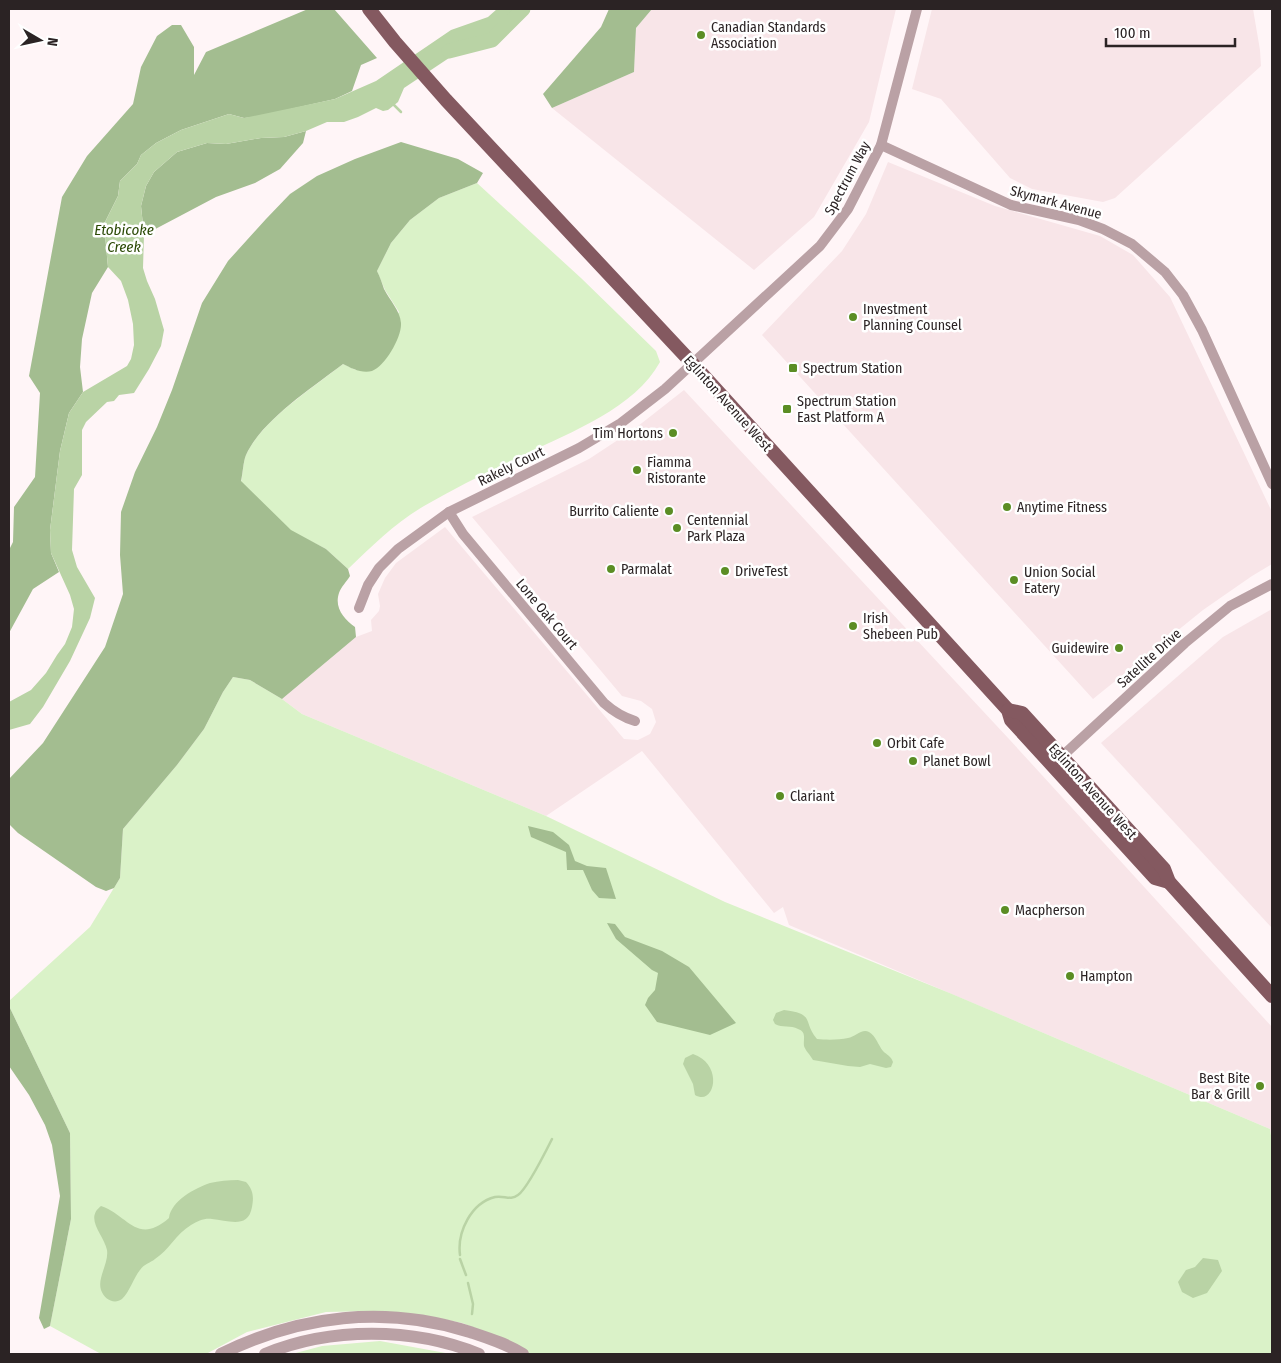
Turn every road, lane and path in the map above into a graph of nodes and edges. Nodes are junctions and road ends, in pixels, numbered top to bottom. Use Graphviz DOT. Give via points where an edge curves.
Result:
graph roads {
  1 [pos="369,9"];
  2 [pos="918,9"];
  3 [pos="881,145"];
  4 [pos="692,363"];
  5 [pos="1272,484"];
  6 [pos="449,512"];
  7 [pos="1272,584"];
  8 [pos="359,608"];
  9 [pos="635,721"];
  10 [pos="1057,761"];
  11 [pos="1272,996"];
  12 [pos="221,1354"];
  13 [pos="265,1354"];
  14 [pos="479,1354"];
  15 [pos="523,1354"];
  1 -- 4 [label="main road, Eglinton Avenue West" via="446,100"];
  2 -- 3 [label="street, Spectrum Way"];
  3 -- 4 [label="street, Spectrum Way" via="848,209 820,246"];
  3 -- 5 [label="street, Skymark Avenue" via="1011,206 1070,218 1103,229 1132,244 1165,272 1183,295 1202,330"];
  4 -- 6 [label="street, Rakely Court" via="652,400 612,429"];
  4 -- 10 [label="main road, Eglinton Avenue West" via="1008,710 1011,720"];
  6 -- 8 [label="street, Rakely Court" via="398,549 379,568"];
  6 -- 9 [label="street, Lone Oak Court" via="463,534 604,703 623,718"];
  7 -- 10 [label="street, Satellite Drive" via="1223,612 1185,643"];
  10 -- 11 [label="main road, Eglinton Avenue West" via="1164,869 1169,882"];
  12 -- 15 [label="street" via="289,1327 370,1316 447,1325"];
  13 -- 14 [label="street" via="318,1339 371,1334 441,1342"];
}
